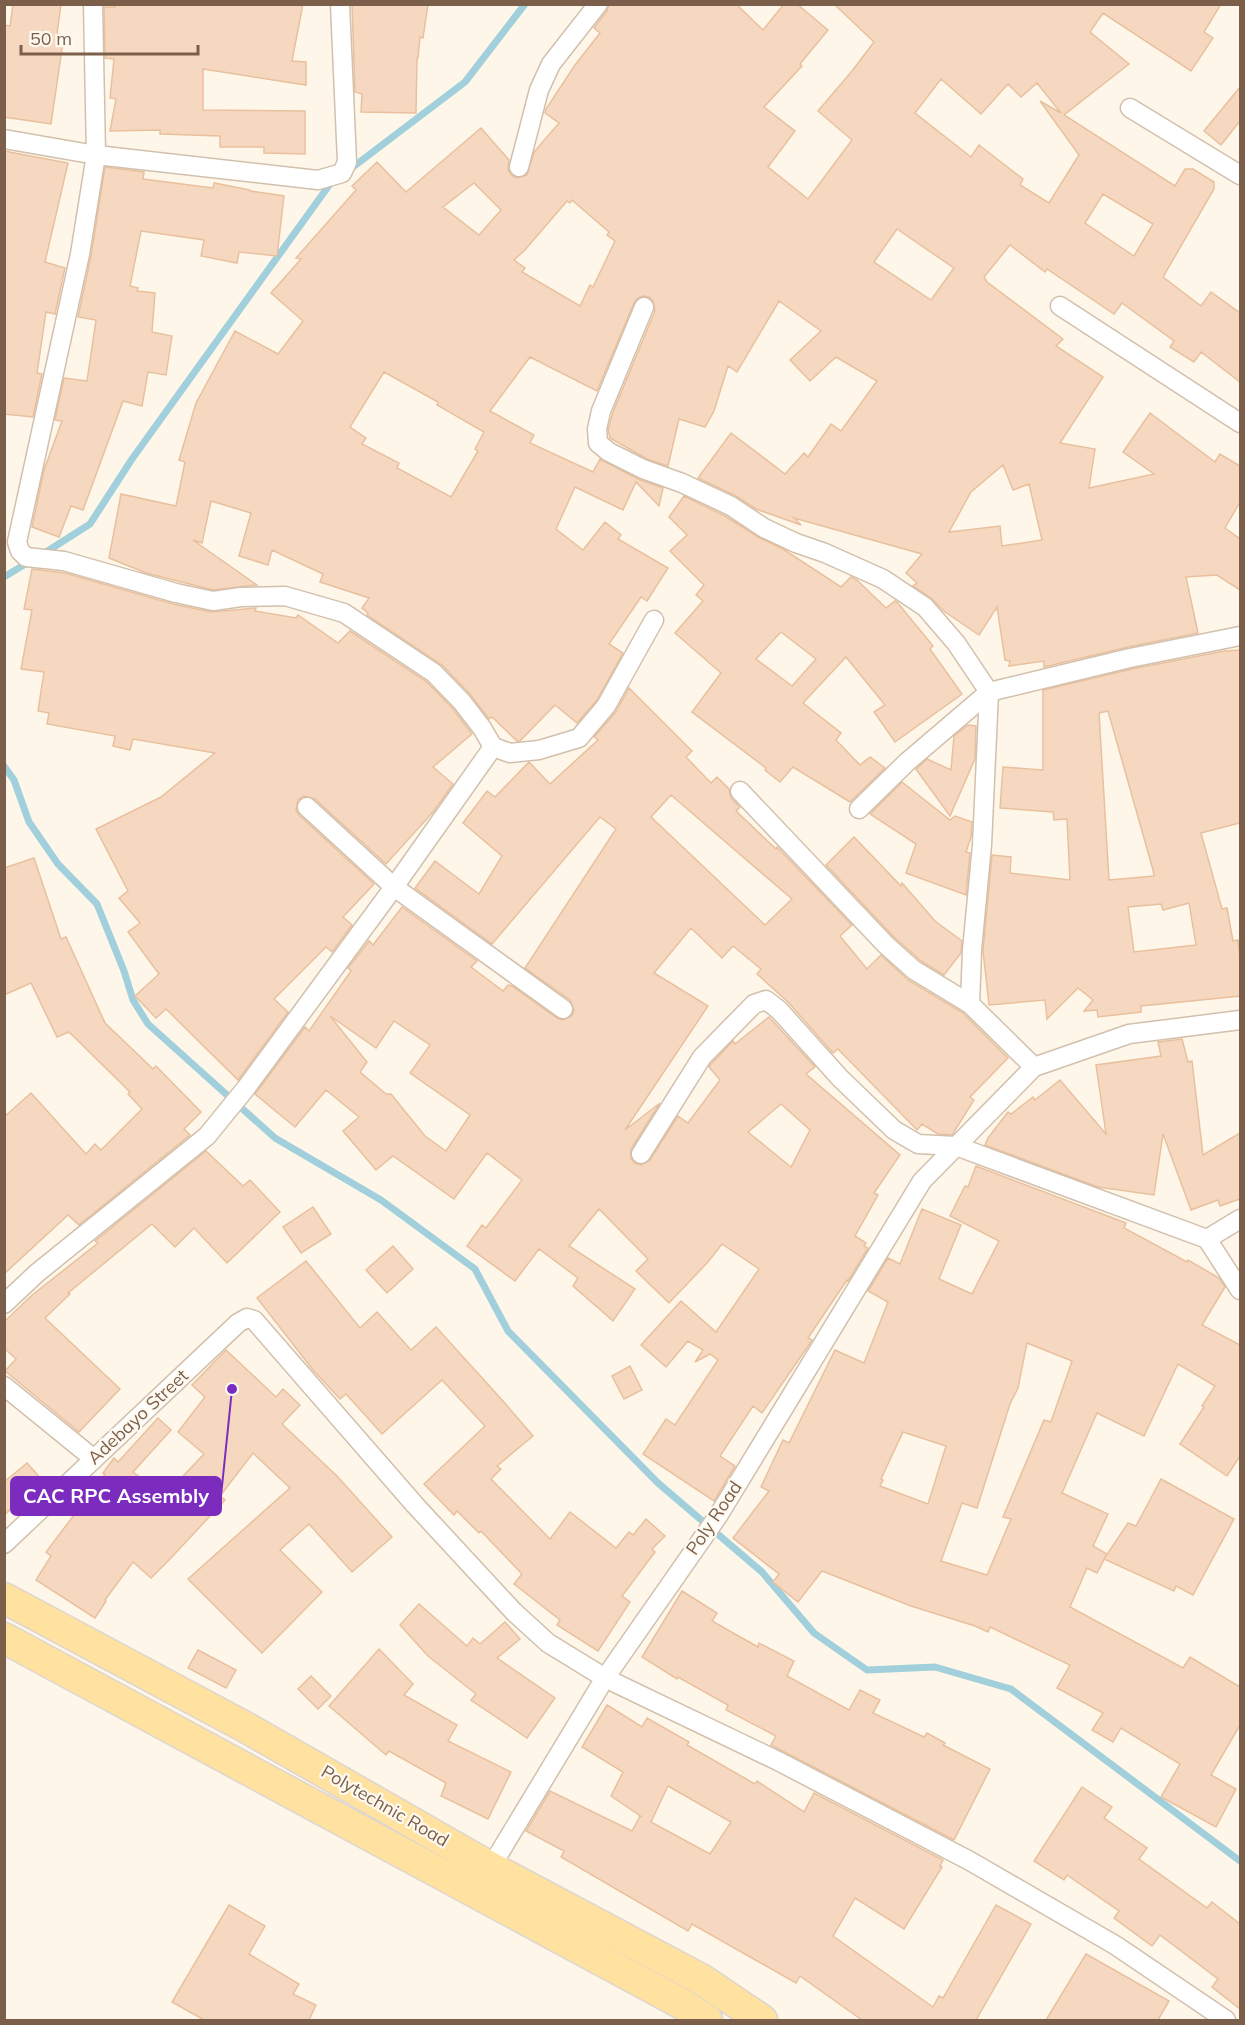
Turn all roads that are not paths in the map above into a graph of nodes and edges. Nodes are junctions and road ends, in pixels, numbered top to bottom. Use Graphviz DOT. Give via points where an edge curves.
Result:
graph roads {
  1 [pos="93,4"];
  2 [pos="340,4"];
  3 [pos="598,4"];
  4 [pos="1130,108"];
  5 [pos="4,139"];
  6 [pos="96,155"];
  7 [pos="519,167"];
  8 [pos="1240,175"];
  9 [pos="1060,306"];
  10 [pos="644,307"];
  11 [pos="1240,423"];
  12 [pos="654,620"];
  13 [pos="1240,636"];
  14 [pos="989,693"];
  15 [pos="494,747"];
  16 [pos="740,791"];
  17 [pos="307,807"];
  18 [pos="859,809"];
  19 [pos="394,886"];
  20 [pos="970,1004"];
  21 [pos="563,1010"];
  22 [pos="1240,1020"];
  23 [pos="1034,1067"];
  24 [pos="956,1146"];
  25 [pos="641,1154"];
  26 [pos="1240,1219"];
  27 [pos="1208,1239"];
  28 [pos="1240,1290"];
  29 [pos="4,1304"];
  30 [pos="4,1386"];
  31 [pos="94,1459"];
  32 [pos="4,1544"];
  33 [pos="4,1598"];
  34 [pos="71,1634"];
  35 [pos="4,1638"];
  36 [pos="54,1665"];
  37 [pos="605,1678"];
  38 [pos="490,1867"];
  39 [pos="476,1893"];
  40 [pos="707,2020"];
  41 [pos="762,2020"];
  42 [pos="1226,2020"];
  1 -- 6 [label="street"];
  2 -- 6 [label="street" via="347,162 342,173 318,180"];
  3 -- 7 [label="street" via="551,64 539,90"];
  4 -- 8 [label="street"];
  5 -- 6 [label="street"];
  6 -- 15 [label="street" via="80,254 17,542 20,551 26,557 64,561 213,601 285,596 344,613 434,674 462,702"];
  9 -- 11 [label="street"];
  10 -- 14 [label="street" via="601,411 598,443 643,469 731,506 764,528 883,579 925,607 956,642"];
  12 -- 15 [label="street" via="606,706 579,738 539,750 510,753"];
  13 -- 14 [label="street"];
  14 -- 18 [label="street" via="907,762"];
  14 -- 20 [label="street"];
  15 -- 19 [label="street"];
  16 -- 20 [label="street" via="886,945 914,970"];
  17 -- 19 [label="street"];
  19 -- 21 [label="street"];
  19 -- 29 [label="street" via="207,1136"];
  20 -- 23 [label="street"];
  22 -- 23 [label="street" via="1129,1034"];
  23 -- 24 [label="street, Poly Road"];
  24 -- 25 [label="street" via="918,1143 894,1130 766,1000 754,1004 702,1057"];
  24 -- 27 [label="street"];
  24 -- 37 [label="street, Poly Road" via="922,1181 718,1516"];
  26 -- 27 [label="street"];
  27 -- 28 [label="street"];
  30 -- 31 [label="street"];
  31 -- 32 [label="street, Adebayo Street"];
  31 -- 37 [label="street, Adebayo Street" via="238,1323 248,1318 254,1320 514,1612 548,1643"];
  33 -- 34 [label="main road, Polytechnic Road"];
  34 -- 36 [label="main road"];
  34 -- 38 [label="main road, Polytechnic Road" via="247,1728"];
  35 -- 36 [label="main road, Polytechnic Road"];
  36 -- 39 [label="main road, Polytechnic Road"];
  37 -- 38 [label="street, Poly Road"];
  37 -- 42 [label="street" via="778,1761 970,1861 1115,1945"];
  38 -- 39 [label="street, Poly Road"];
  38 -- 41 [label="main road, Polytechnic Road" via="701,1979"];
  39 -- 40 [label="main road, Polytechnic Road"];
}
